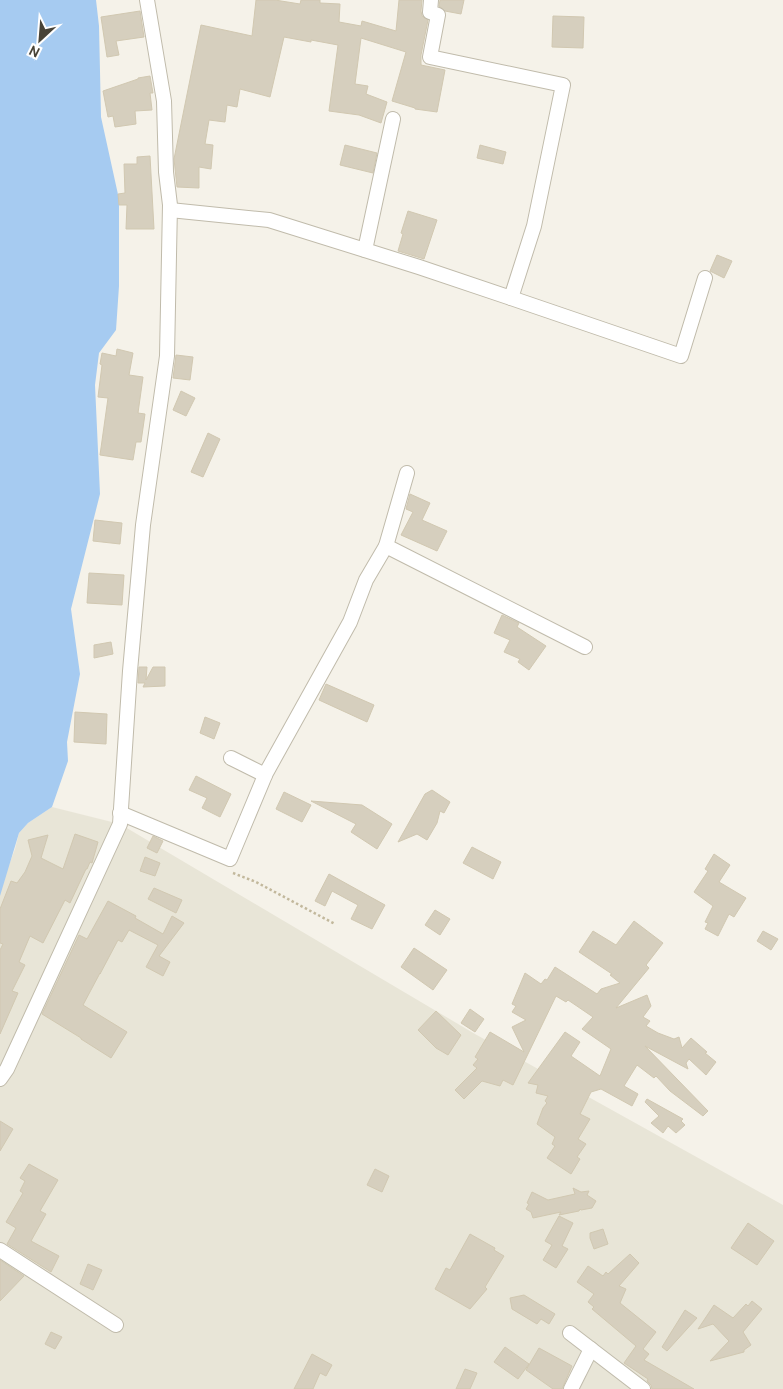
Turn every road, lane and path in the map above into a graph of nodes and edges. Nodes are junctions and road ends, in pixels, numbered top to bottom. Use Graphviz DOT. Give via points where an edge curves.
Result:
graph roads {
  1 [pos="147,0"];
  2 [pos="430,0"];
  3 [pos="393,119"];
  4 [pos="170,210"];
  5 [pos="365,250"];
  6 [pos="705,278"];
  7 [pos="511,298"];
  8 [pos="407,474"];
  9 [pos="386,546"];
  10 [pos="585,647"];
  11 [pos="231,758"];
  12 [pos="265,775"];
  13 [pos="120,813"];
  14 [pos="230,858"];
  15 [pos="335,924"];
  16 [pos="0,1079"];
  17 [pos="0,1250"];
  18 [pos="116,1325"];
  19 [pos="570,1333"];
  20 [pos="591,1348"];
  21 [pos="571,1389"];
  22 [pos="643,1389"];
  1 -- 4 [label="street" via="164,101"];
  2 -- 7 [label="street" via="430,12 438,15 430,57 563,85 534,226"];
  3 -- 5 [label="street"];
  4 -- 5 [label="street" via="268,220"];
  4 -- 13 [label="street" via="166,356 143,526"];
  5 -- 7 [label="street"];
  6 -- 7 [label="street" via="681,356"];
  8 -- 9 [label="street"];
  9 -- 10 [label="street"];
  9 -- 12 [label="street" via="366,580 350,622"];
  11 -- 12 [label="street"];
  12 -- 14 [label="street"];
  13 -- 14 [label="street"];
  13 -- 16 [label="street" via="120,824"];
  14 -- 15 [label="path" via="223,870 256,882"];
  17 -- 18 [label="street"];
  19 -- 20 [label="street"];
  20 -- 21 [label="street"];
  20 -- 22 [label="street"];
}
